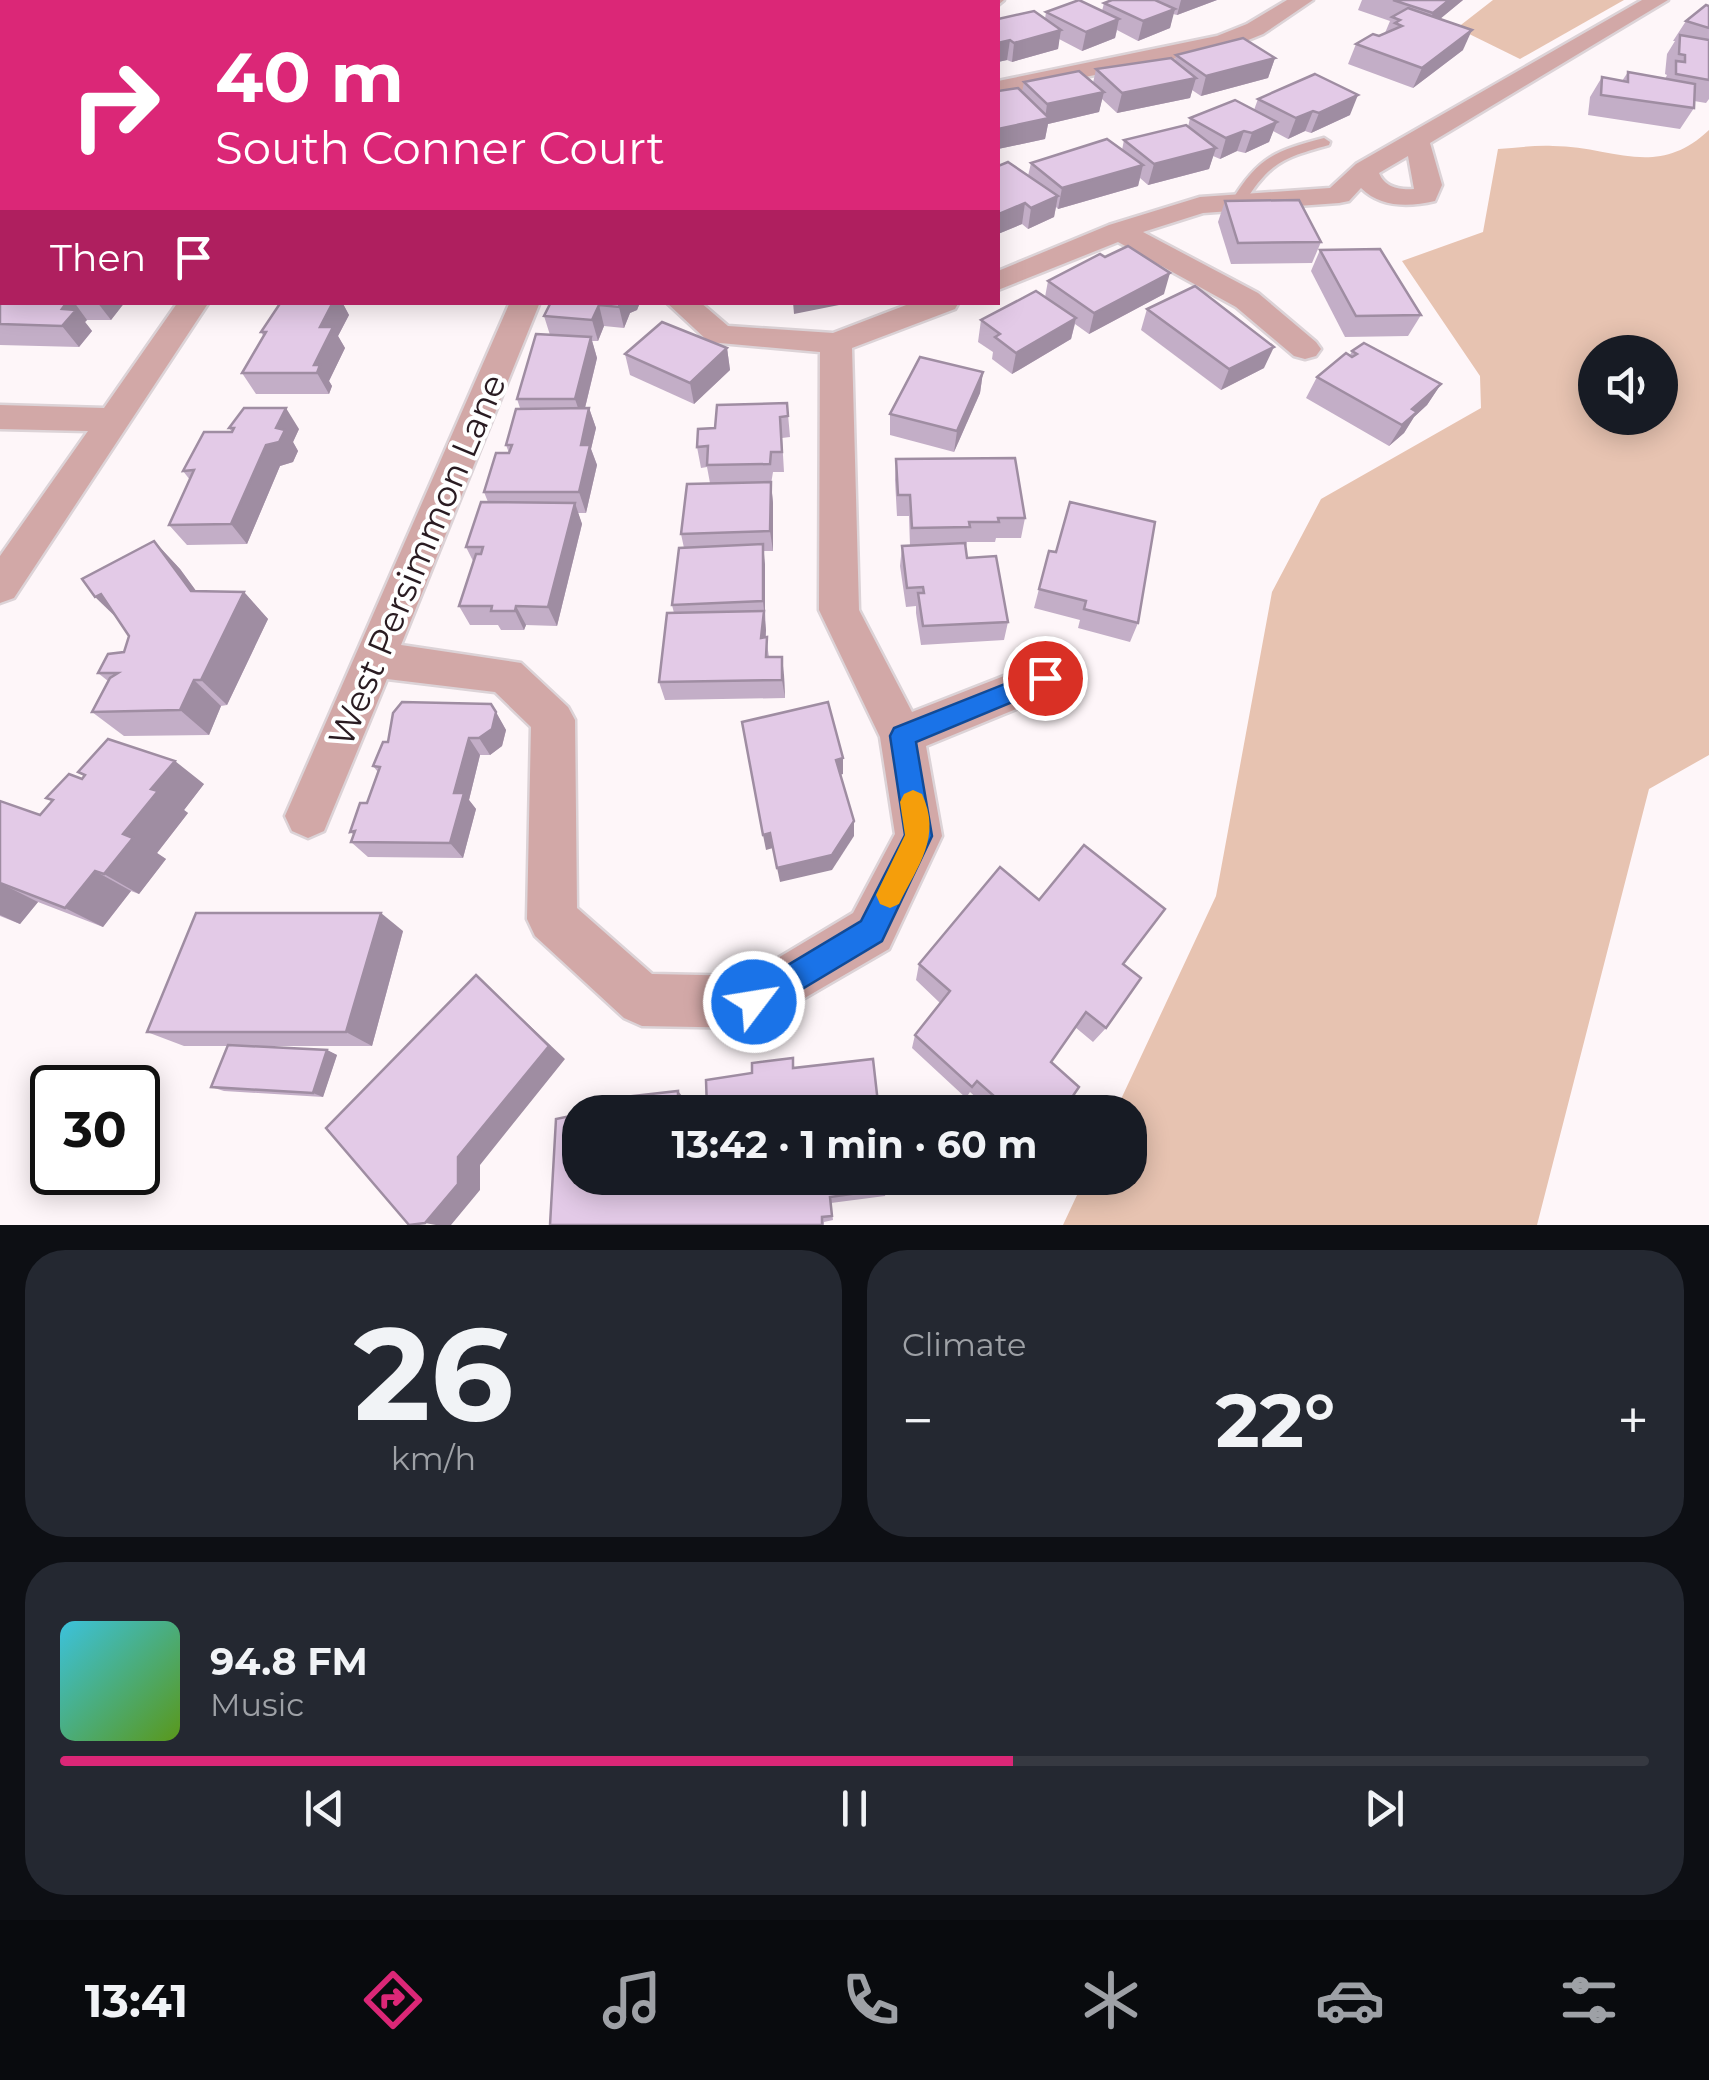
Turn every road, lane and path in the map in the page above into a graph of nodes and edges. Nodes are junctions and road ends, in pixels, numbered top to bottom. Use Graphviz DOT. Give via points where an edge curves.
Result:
graph roads {
  1 [pos="1302,0"];
  2 [pos="1657,0"];
  3 [pos="1000,88"];
  4 [pos="1416,140"];
  5 [pos="1324,142"];
  6 [pos="1365,170"];
  7 [pos="1238,202"];
  8 [pos="1119,231"];
  9 [pos="1000,280"];
  10 [pos="192,305"];
  11 [pos="524,305"];
  12 [pos="685,305"];
  13 [pos="936,305"];
  14 [pos="836,343"];
  15 [pos="1304,349"];
  16 [pos="0,417"];
  17 [pos="112,420"];
  18 [pos="0,587"];
  19 [pos="377,660"];
  20 [pos="1045,678"];
  21 [pos="902,736"];
  22 [pos="308,816"];
  1 -- 3 [label="street" via="1223,42"];
  2 -- 4 [label="street"];
  4 -- 6 [label="street"];
  4 -- 6 [label="street" via="1429,186 1425,196 1376,190"];
  5 -- 7 [label="lane" via="1268,158"];
  6 -- 7 [label="street" via="1339,195"];
  7 -- 8 [label="street" via="1200,204"];
  8 -- 9 [label="street"];
  8 -- 15 [label="street" via="1247,300"];
  10 -- 17 [label="street"];
  11 -- 19 [label="street, West Persimmon Lane"];
  12 -- 14 [label="street" via="720,334"];
  13 -- 14 [label="street"];
  14 -- 21 [label="street" via="839,610"];
  16 -- 17 [label="street"];
  17 -- 18 [label="street"];
  19 -- 21 [label="street" via="506,676 553,720 552,919 642,1000 754,1002 872,931 919,836"];
  19 -- 22 [label="street, West Persimmon Lane"];
  20 -- 21 [label="street"];
}
